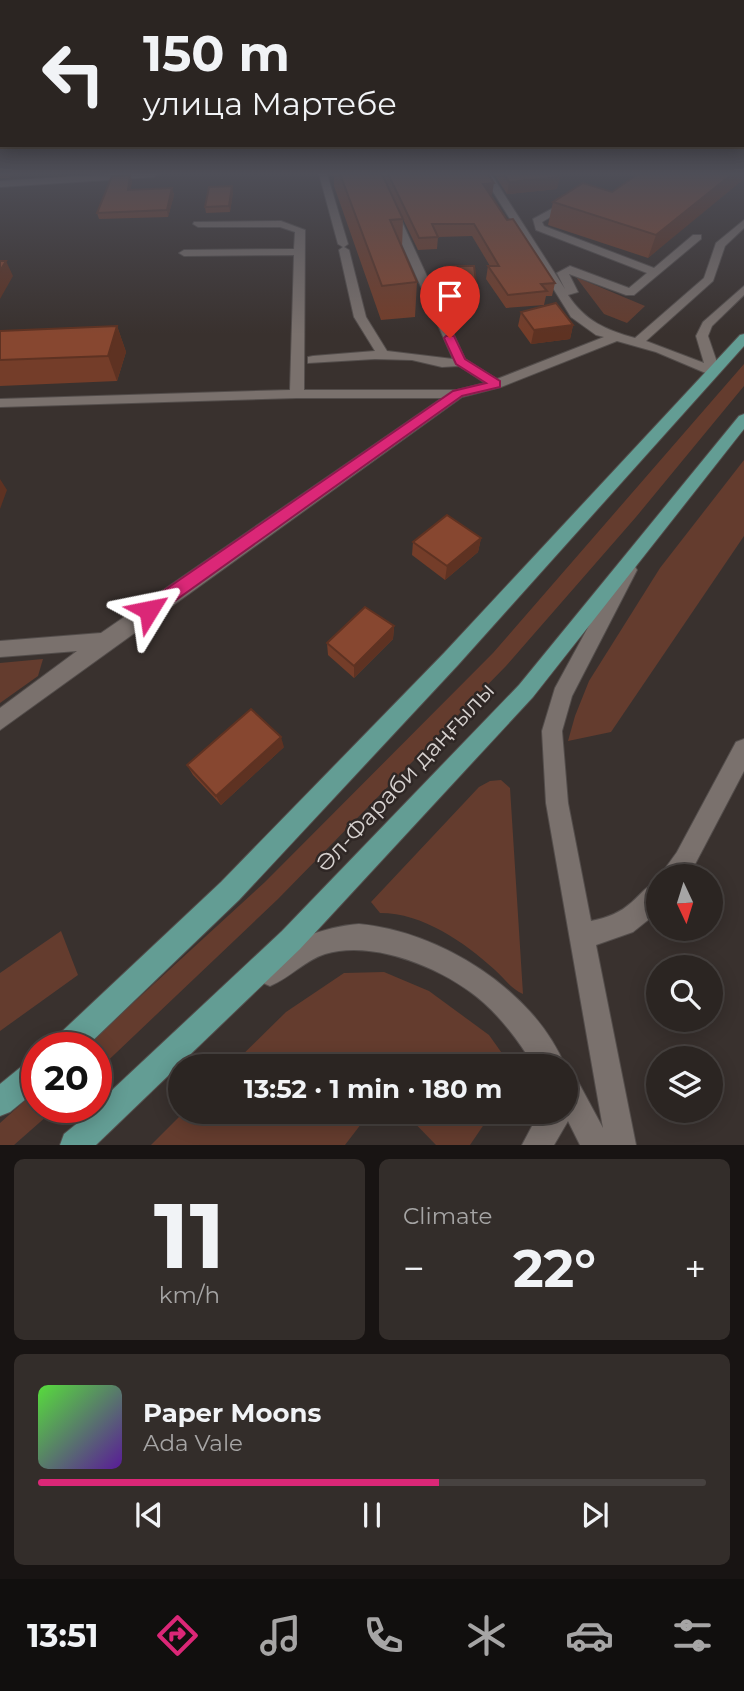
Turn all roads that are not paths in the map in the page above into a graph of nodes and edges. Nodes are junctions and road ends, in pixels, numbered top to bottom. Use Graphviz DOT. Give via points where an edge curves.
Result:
graph roads {
  1 [pos="296,227"];
  2 [pos="339,227"];
  3 [pos="397,227"];
  4 [pos="520,227"];
  5 [pos="539,227"];
  6 [pos="739,227"];
  7 [pos="697,237"];
  8 [pos="184,253"];
  9 [pos="299,253"];
  10 [pos="655,272"];
  11 [pos="744,289"];
  12 [pos="587,323"];
  13 [pos="613,338"];
  14 [pos="744,338"];
  15 [pos="637,344"];
  16 [pos="383,354"];
  17 [pos="313,360"];
  18 [pos="460,361"];
  19 [pos="713,371"];
  20 [pos="496,384"];
  21 [pos="297,394"];
  22 [pos="457,394"];
  23 [pos="0,403"];
  24 [pos="744,419"];
  25 [pos="639,548"];
  26 [pos="105,641"];
  27 [pos="0,649"];
  28 [pos="0,720"];
  29 [pos="742,755"];
  30 [pos="682,864"];
  31 [pos="646,907"];
  32 [pos="580,935"];
  33 [pos="220,1007"];
  34 [pos="82,1032"];
  35 [pos="543,1054"];
  36 [pos="21,1085"];
  37 [pos="0,1102"];
  38 [pos="578,1118"];
  39 [pos="549,1124"];
  40 [pos="75,1145"];
  41 [pos="537,1145"];
  42 [pos="596,1145"];
  43 [pos="621,1145"];
  1 -- 9 [label="street" via="300,230"];
  2 -- 16 [label="street" via="360,317"];
  3 -- 18 [label="street"];
  4 -- 12 [label="street" via="575,314"];
  5 -- 10 [label="street"];
  6 -- 15 [label="street" via="720,245 709,279"];
  7 -- 10 [label="street"];
  8 -- 9 [label="street"];
  9 -- 21 [label="street"];
  10 -- 12 [label="street" via="630,293 570,269 563,273"];
  11 -- 19 [label="street" via="702,336"];
  12 -- 13 [label="street"];
  13 -- 15 [label="street"];
  13 -- 20 [label="street"];
  14 -- 19 [label="main road"];
  15 -- 19 [label="street"];
  16 -- 17 [label="street"];
  16 -- 18 [label="street" via="440,364"];
  18 -- 20 [label="street"];
  19 -- 34 [label="main road" via="451,659 230,891"];
  20 -- 22 [label="street"];
  21 -- 22 [label="street"];
  21 -- 23 [label="street"];
  22 -- 26 [label="street"];
  24 -- 25 [label="main road, Әл-Фараби даңғылы"];
  25 -- 32 [label="street" via="562,694 552,731 557,803"];
  25 -- 33 [label="main road, Әл-Фараби даңғылы" via="527,691 291,940"];
  26 -- 27 [label="street"];
  26 -- 28 [label="street"];
  29 -- 30 [label="street"];
  31 -- 32 [label="street" via="613,931"];
  32 -- 43 [label="street"];
  33 -- 35 [label="street" via="294,956 324,942 355,936 390,939 482,985 527,1030"];
  33 -- 40 [label="main road, Әл-Фараби даңғылы"];
  36 -- 37 [label="main road"];
  38 -- 42 [label="street"];
  39 -- 41 [label="street"];
}
